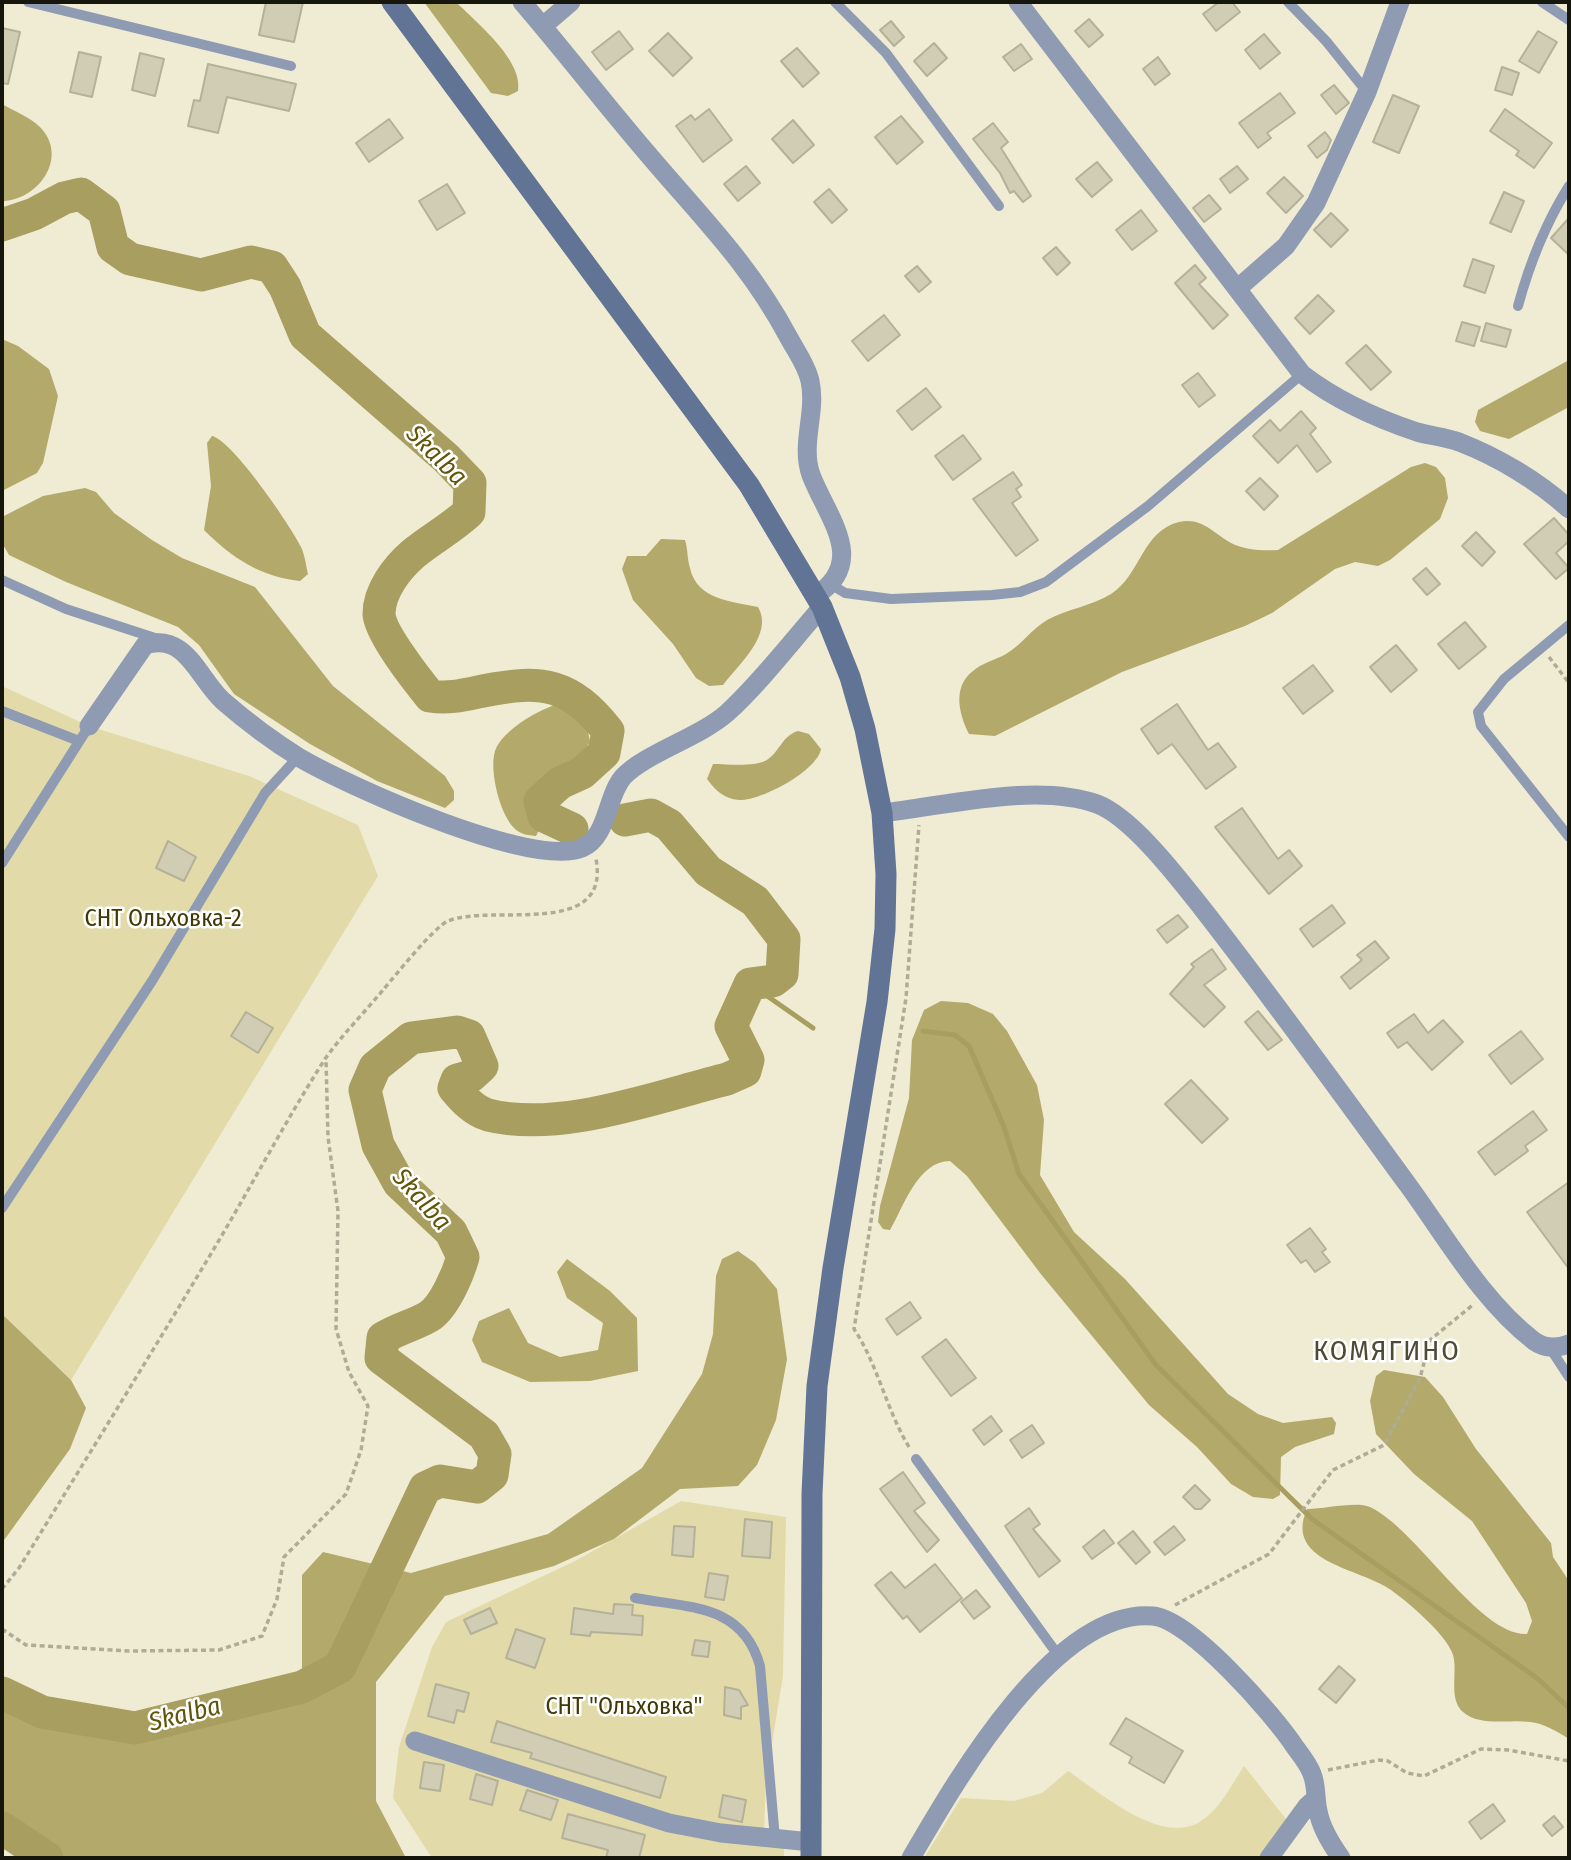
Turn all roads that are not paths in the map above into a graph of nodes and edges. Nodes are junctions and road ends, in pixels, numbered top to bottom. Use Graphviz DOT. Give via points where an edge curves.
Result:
graph roads {
  1 [pos="28,2"];
  2 [pos="392,2"];
  3 [pos="522,2"];
  4 [pos="571,2"];
  5 [pos="835,2"];
  6 [pos="1018,2"];
  7 [pos="1288,2"];
  8 [pos="1400,2"];
  9 [pos="1542,2"];
  10 [pos="1569,20"];
  11 [pos="543,26"];
  12 [pos="291,66"];
  13 [pos="1367,92"];
  14 [pos="1569,186"];
  15 [pos="999,206"];
  16 [pos="1237,289"];
  17 [pos="1518,306"];
  18 [pos="1302,374"];
  19 [pos="1569,509"];
  20 [pos="2,580"];
  21 [pos="823,596"];
  22 [pos="1569,625"];
  23 [pos="159,640"];
  24 [pos="2,711"];
  25 [pos="84,734"];
  26 [pos="298,757"];
  27 [pos="882,813"];
  28 [pos="1569,837"];
  29 [pos="2,863"];
  30 [pos="2,1208"];
  31 [pos="1560,1346"];
  32 [pos="1569,1377"];
  33 [pos="916,1459"];
  34 [pos="635,1598"];
  35 [pos="1059,1655"];
  36 [pos="415,1741"];
  37 [pos="1316,1798"];
  38 [pos="775,1839"];
  39 [pos="811,1850"];
  40 [pos="911,1858"];
  41 [pos="1269,1858"];
  42 [pos="1341,1858"];
  1 -- 12 [label="lane"];
  2 -- 21 [label="street" via="749,485"];
  3 -- 11 [label="street"];
  4 -- 11 [label="street"];
  5 -- 15 [label="lane" via="887,53"];
  6 -- 16 [label="street"];
  7 -- 13 [label="lane"];
  8 -- 13 [label="street"];
  9 -- 10 [label="lane"];
  11 -- 21 [label="street" via="648,155 719,233 774,310 804,366 811,395 806,452 811,475 841,540 842,556"];
  13 -- 16 [label="street" via="1316,203 1286,246"];
  14 -- 17 [label="lane" via="1531,260"];
  16 -- 18 [label="street"];
  18 -- 19 [label="street" via="1367,413 1498,459"];
  18 -- 21 [label="lane" via="1148,506 1046,582 1020,592 992,595"];
  20 -- 23 [label="lane" via="66,609"];
  21 -- 26 [label="street" via="727,713 625,775 596,839 582,849 557,853 493,838 356,788"];
  21 -- 27 [label="street" via="865,729"];
  22 -- 28 [label="lane" via="1504,679 1478,712 1481,726"];
  23 -- 25 [label="street" via="145,645"];
  23 -- 26 [label="street" via="174,643 222,700"];
  24 -- 25 [label="lane"];
  25 -- 29 [label="lane"];
  26 -- 30 [label="lane" via="265,793 152,981"];
  27 -- 31 [label="street" via="1041,796 1099,805 1116,816 1173,872 1269,994 1487,1293 1536,1343"];
  27 -- 39 [label="street" via="886,874 878,990 817,1386 812,1494"];
  31 -- 32 [label="lane"];
  33 -- 35 [label="lane"];
  34 -- 38 [label="lane" via="723,1616 754,1643 760,1666"];
  35 -- 37 [label="street" via="1119,1620 1155,1616 1198,1640 1244,1686 1312,1773"];
  35 -- 40 [label="street" via="978,1746"];
  36 -- 38 [label="street" via="669,1823"];
  37 -- 41 [label="street"];
  37 -- 42 [label="street" via="1323,1827"];
  38 -- 39 [label="street"];
}
